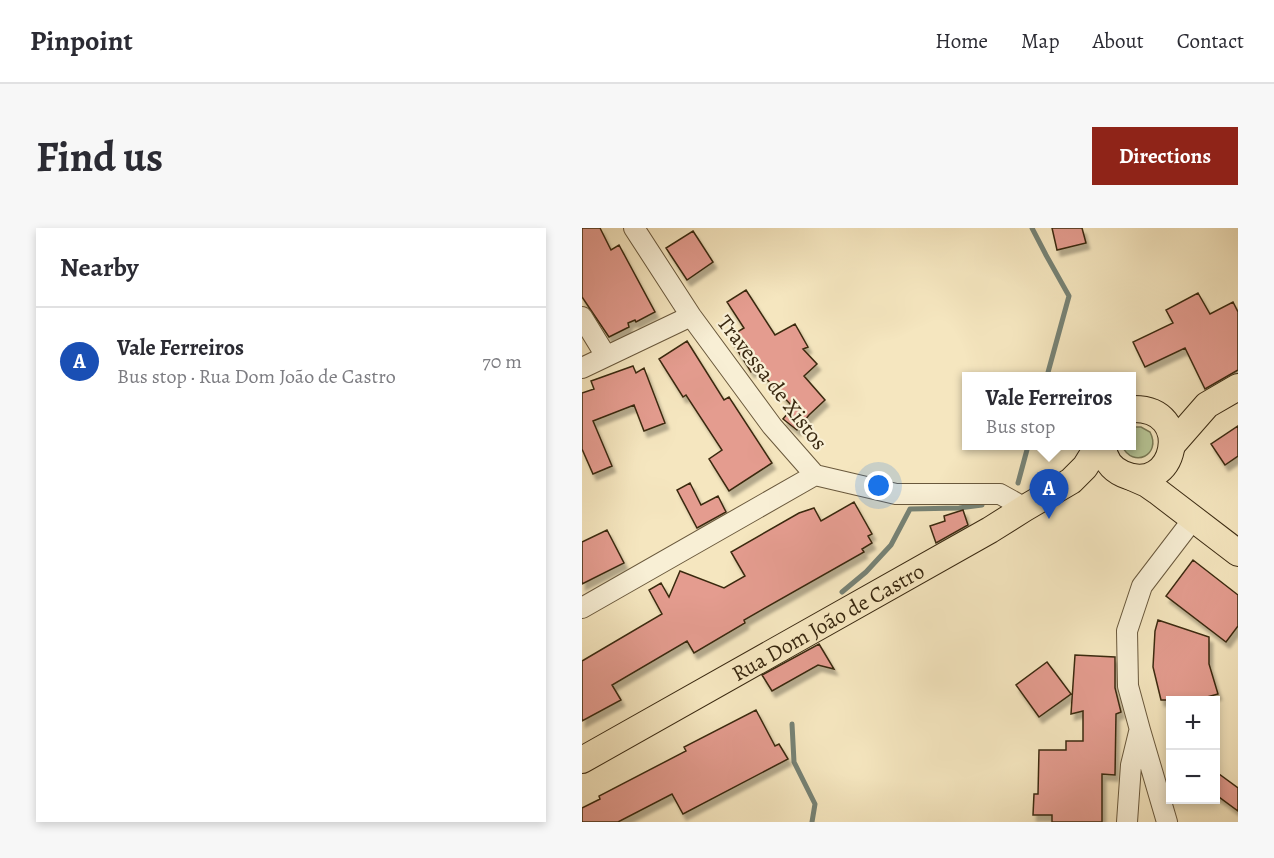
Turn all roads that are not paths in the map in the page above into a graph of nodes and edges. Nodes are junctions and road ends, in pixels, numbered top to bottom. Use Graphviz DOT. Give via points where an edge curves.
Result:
graph roads {
  1 [pos="634,228"];
  2 [pos="691,316"];
  3 [pos="582,317"];
  4 [pos="606,356"];
  5 [pos="582,368"];
  6 [pos="1238,387"];
  7 [pos="1207,405"];
  8 [pos="1142,410"];
  9 [pos="1096,450"];
  10 [pos="1104,450"];
  11 [pos="1171,451"];
  12 [pos="815,474"];
  13 [pos="1125,475"];
  14 [pos="1071,481"];
  15 [pos="1025,508"];
  16 [pos="1194,518"];
  17 [pos="1238,553"];
  18 [pos="582,608"];
  19 [pos="1140,730"];
  20 [pos="582,760"];
  21 [pos="1127,822"];
  22 [pos="1167,822"];
  1 -- 2 [label="street, Travessa de Xistos"];
  2 -- 4 [label="street"];
  2 -- 12 [label="street, Travessa de Xistos" via="772,426"];
  3 -- 4 [label="street"];
  4 -- 5 [label="street"];
  6 -- 7 [label="main road"];
  7 -- 8 [label="main road" via="1174,412"];
  7 -- 11 [label="main road, Rua Dom João de Castro"];
  8 -- 11 [label="main road" via="1162,418 1169,427"];
  9 -- 14 [label="main road, Rua Dom João de Castro"];
  10 -- 13 [label="main road" via="1107,460"];
  11 -- 13 [label="main road, Rua Dom João de Castro" via="1165,464 1152,475"];
  11 -- 16 [label="main road" via="1178,484"];
  12 -- 15 [label="street, Travessa de Xistos" via="896,494 1000,494"];
  12 -- 18 [label="street"];
  13 -- 14 [label="main road, Rua Dom João de Castro" via="1094,475"];
  13 -- 16 [label="main road" via="1147,484"];
  14 -- 15 [label="main road, Rua Dom João de Castro"];
  15 -- 20 [label="main road, Rua Dom João de Castro"];
  16 -- 17 [label="main road"];
  16 -- 19 [label="street" via="1142,586 1127,631 1128,686"];
  19 -- 21 [label="street" via="1131,765"];
  19 -- 22 [label="street"];
}
